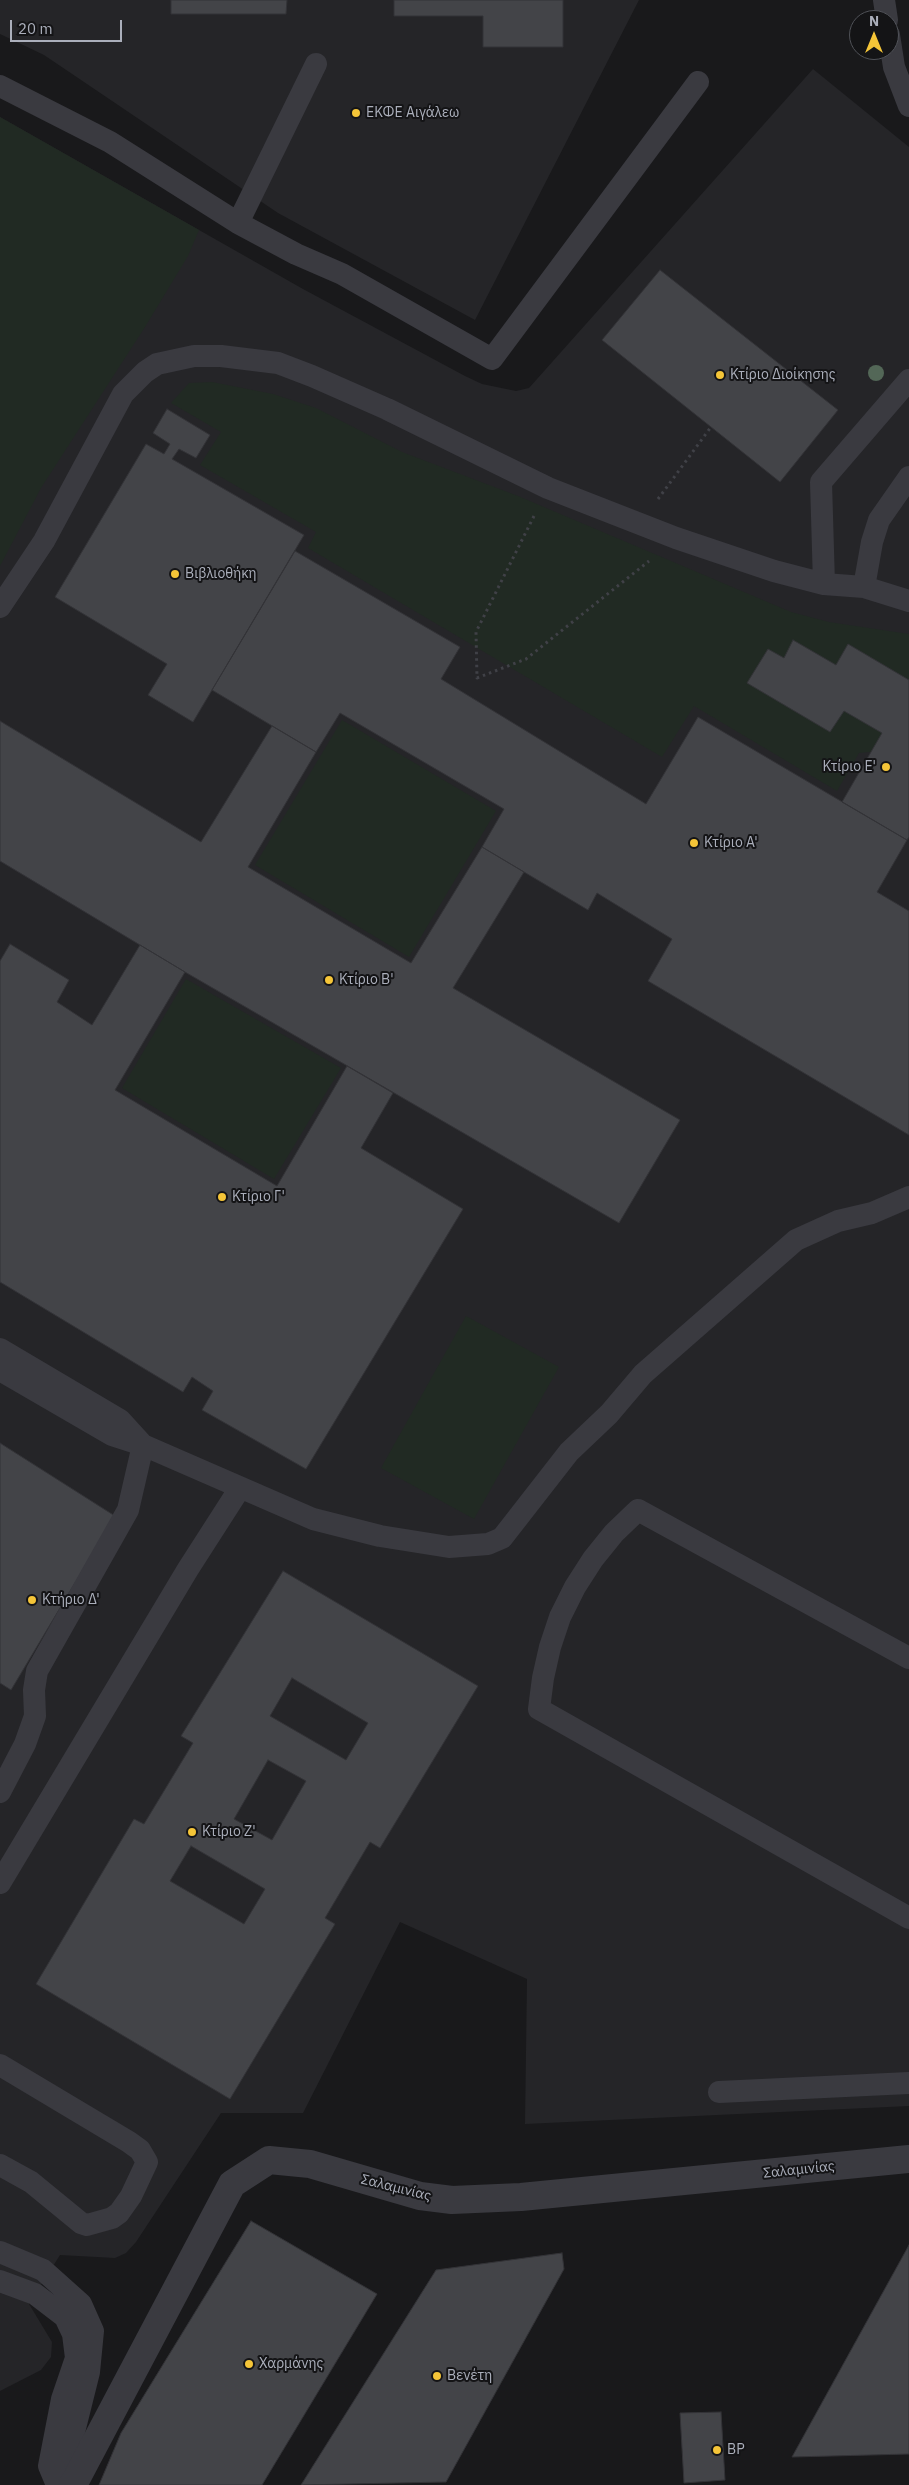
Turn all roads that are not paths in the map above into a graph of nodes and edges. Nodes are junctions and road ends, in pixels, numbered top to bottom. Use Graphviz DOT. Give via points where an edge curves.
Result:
graph roads {
  1 [pos="893,60"];
  2 [pos="316,64"];
  3 [pos="698,82"];
  4 [pos="0,86"];
  5 [pos="909,106"];
  6 [pos="238,223"];
  7 [pos="909,380"];
  8 [pos="909,477"];
  9 [pos="824,584"];
  10 [pos="864,588"];
  11 [pos="909,601"];
  12 [pos="0,607"];
  13 [pos="909,1197"];
  14 [pos="0,1349"];
  15 [pos="0,1370"];
  16 [pos="143,1445"];
  17 [pos="240,1488"];
  18 [pos="909,1658"];
  19 [pos="0,1792"];
  20 [pos="0,1882"];
  21 [pos="909,1918"];
  22 [pos="0,2066"];
  23 [pos="909,2083"];
  24 [pos="719,2092"];
  25 [pos="909,2159"];
  26 [pos="0,2165"];
  27 [pos="0,2252"];
  28 [pos="0,2281"];
  29 [pos="57,2485"];
  30 [pos="67,2485"];
  31 [pos="73,2485"];
  1 -- 5 [label="lane"];
  2 -- 6 [label="lane"];
  3 -- 6 [label="lane" via="492,360 342,274"];
  4 -- 6 [label="lane" via="110,142"];
  7 -- 9 [label="lane" via="821,482"];
  8 -- 10 [label="lane" via="879,520"];
  9 -- 10 [label="lane"];
  9 -- 12 [label="lane" via="676,538 548,488 350,392 278,363 212,356 157,364 123,394 44,541"];
  10 -- 11 [label="lane"];
  13 -- 17 [label="lane" via="872,1213 838,1221 796,1240 643,1374 609,1414 563,1458 502,1538 488,1544 448,1547 380,1536 313,1520"];
  14 -- 16 [label="lane" via="120,1420"];
  15 -- 16 [label="lane" via="112,1435"];
  16 -- 17 [label="lane"];
  16 -- 19 [label="lane" via="128,1510 37,1672 35,1716 25,1744"];
  17 -- 20 [label="lane"];
  18 -- 21 [label="lane" via="638,1510 593,1559 560,1617 550,1647 539,1709"];
  22 -- 26 [label="lane" via="140,2150 147,2162 132,2196 119,2213 96,2224 81,2223 31,2182"];
  23 -- 24 [label="lane"];
  25 -- 31 [label="street, Σαλαμινίας" via="520,2197 452,2200 420,2196 310,2164 268,2160 232,2184"];
  27 -- 30 [label="lane" via="43,2270 81,2304 93,2331"];
  28 -- 29 [label="lane" via="35,2294 65,2317 73,2334 76,2358 62,2398 49,2466"];
}
